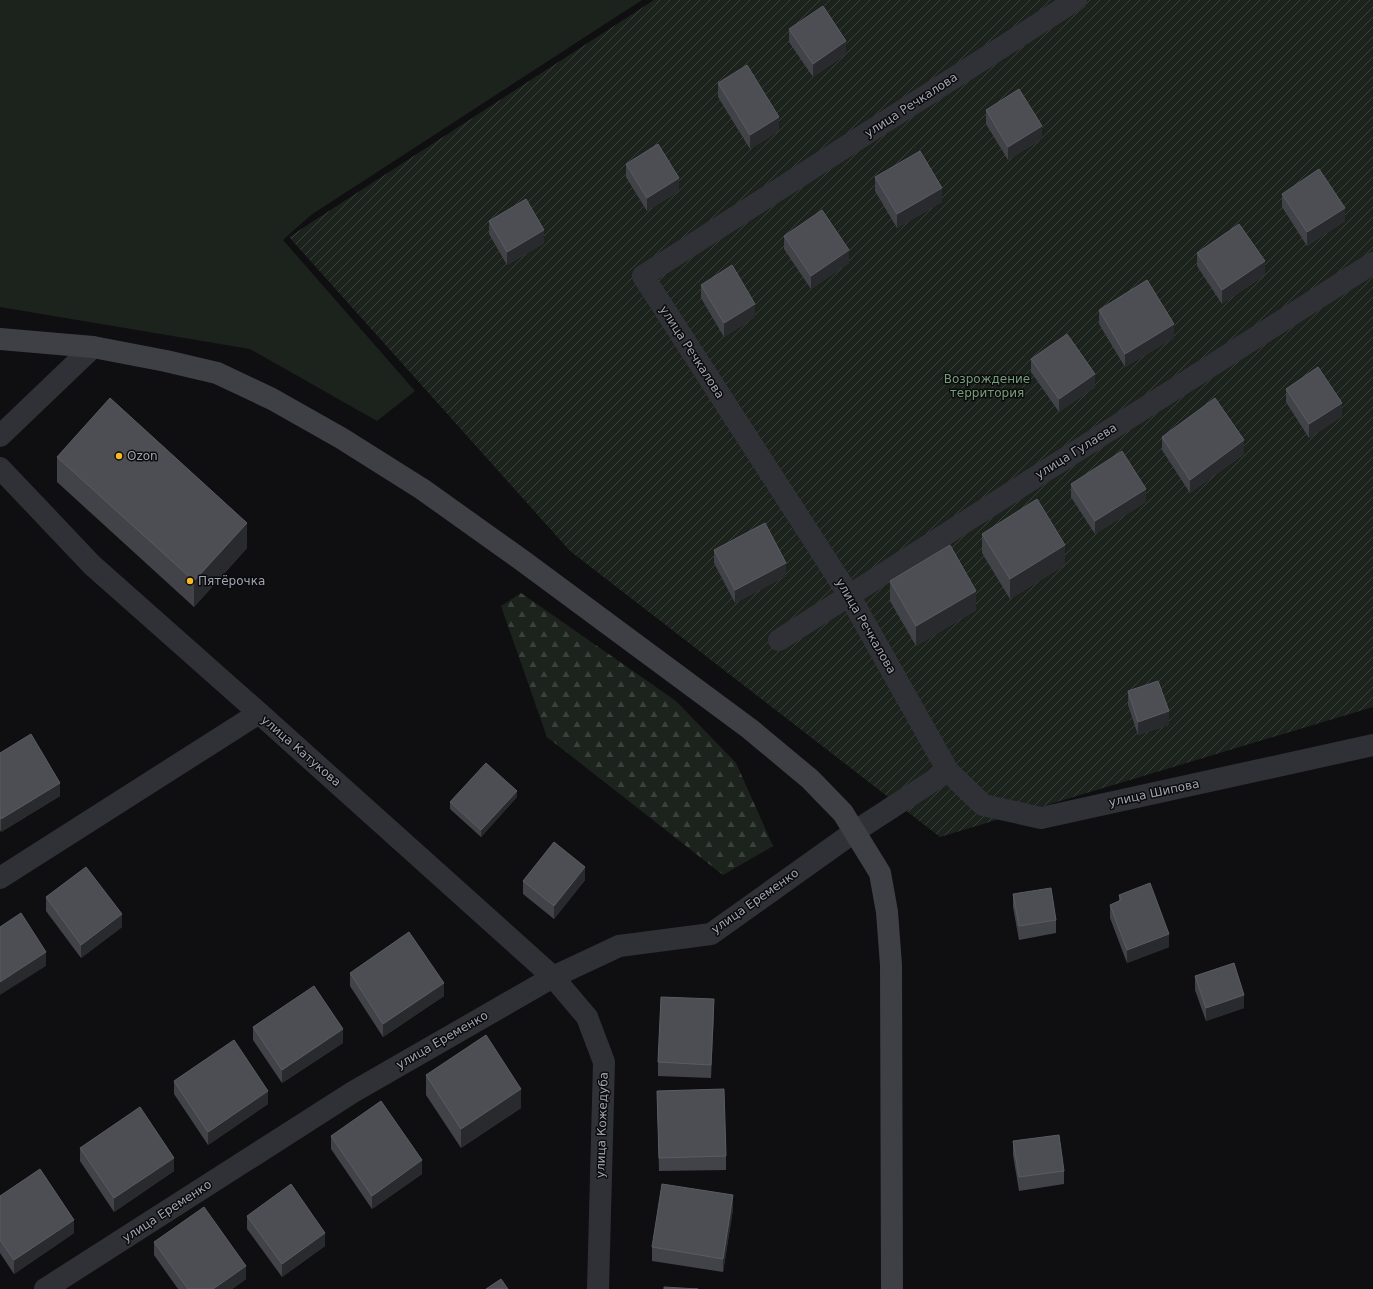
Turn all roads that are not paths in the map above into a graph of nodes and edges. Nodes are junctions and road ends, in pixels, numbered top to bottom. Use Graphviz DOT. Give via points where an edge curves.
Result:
graph roads {
  1 [pos="1076,0"];
  2 [pos="1373,263"];
  3 [pos="0,338"];
  4 [pos="93,347"];
  5 [pos="0,436"];
  6 [pos="0,468"];
  7 [pos="849,595"];
  8 [pos="779,640"];
  9 [pos="259,713"];
  10 [pos="1373,745"];
  11 [pos="948,771"];
  12 [pos="854,832"];
  13 [pos="0,878"];
  14 [pos="553,976"];
  15 [pos="45,1289"];
  16 [pos="598,1289"];
  17 [pos="892,1289"];
  1 -- 7 [label="street, улица Речкалова" via="643,276"];
  2 -- 7 [label="street, улица Гулаева"];
  3 -- 4 [label="main road"];
  4 -- 5 [label="street"];
  4 -- 12 [label="main road" via="217,373 272,398 422,489 750,729 810,779 843,813"];
  6 -- 9 [label="street" via="92,565"];
  7 -- 8 [label="street, улица Гулаева"];
  7 -- 11 [label="street, улица Речкалова"];
  9 -- 13 [label="street, улица Катукова"];
  9 -- 14 [label="street, улица Катукова"];
  10 -- 11 [label="street, улица Шипова" via="1041,818 983,805"];
  11 -- 12 [label="street"];
  12 -- 14 [label="street, улица Еременко" via="711,934 619,946"];
  12 -- 17 [label="main road" via="880,873 887,912 891,964"];
  14 -- 15 [label="street, улица Еременко" via="353,1092"];
  14 -- 16 [label="street, улица Кожедуба" via="587,1017 604,1062"];
}
